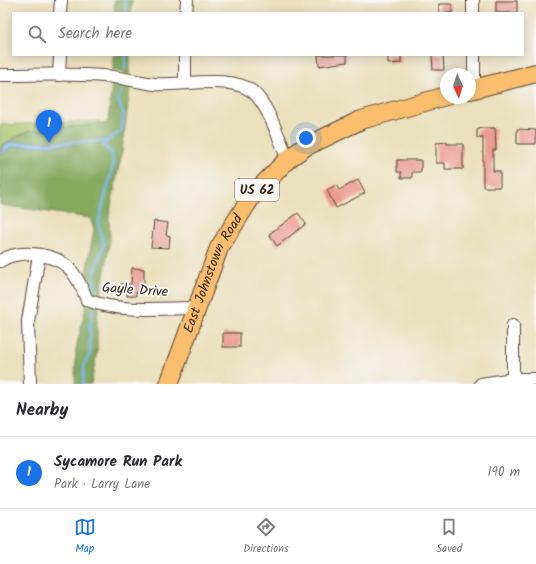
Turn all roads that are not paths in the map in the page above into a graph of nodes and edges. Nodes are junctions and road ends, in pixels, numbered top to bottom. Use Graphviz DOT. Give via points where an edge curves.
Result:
graph roads {
  1 [pos="60,0"];
  2 [pos="187,0"];
  3 [pos="473,0"];
  4 [pos="60,12"];
  5 [pos="186,12"];
  6 [pos="473,12"];
  7 [pos="60,56"];
  8 [pos="185,56"];
  9 [pos="474,56"];
  10 [pos="473,68"];
  11 [pos="536,73"];
  12 [pos="0,75"];
  13 [pos="59,75"];
  14 [pos="185,83"];
  15 [pos="476,89"];
  16 [pos="440,98"];
  17 [pos="288,159"];
  18 [pos="39,255"];
  19 [pos="0,261"];
  20 [pos="196,308"];
  21 [pos="513,325"];
  22 [pos="513,379"];
  23 [pos="536,379"];
  24 [pos="30,384"];
  25 [pos="169,384"];
  26 [pos="482,384"];
  1 -- 4 [label="street"];
  2 -- 5 [label="street"];
  3 -- 6 [label="street"];
  7 -- 13 [label="street"];
  8 -- 14 [label="street"];
  9 -- 10 [label="street"];
  11 -- 15 [label="highway"];
  12 -- 13 [label="street"];
  13 -- 14 [label="street" via="106,76 156,84"];
  14 -- 17 [label="street" via="228,83 242,85 253,92 269,116"];
  16 -- 17 [label="highway, East Johnstown Road / US 62" via="361,120 305,147"];
  17 -- 20 [label="highway, East Johnstown Road / US 62" via="252,196 240,213 219,248"];
  18 -- 19 [label="street, Gayle Drive" via="21,254"];
  18 -- 20 [label="street, Gayle Drive" via="55,257 65,264 78,278 87,300 100,305 128,308"];
  18 -- 24 [label="street" via="28,321"];
  20 -- 25 [label="highway, East Johnstown Road / US 62"];
  21 -- 22 [label="street"];
  22 -- 23 [label="street"];
  22 -- 26 [label="street"];
}
